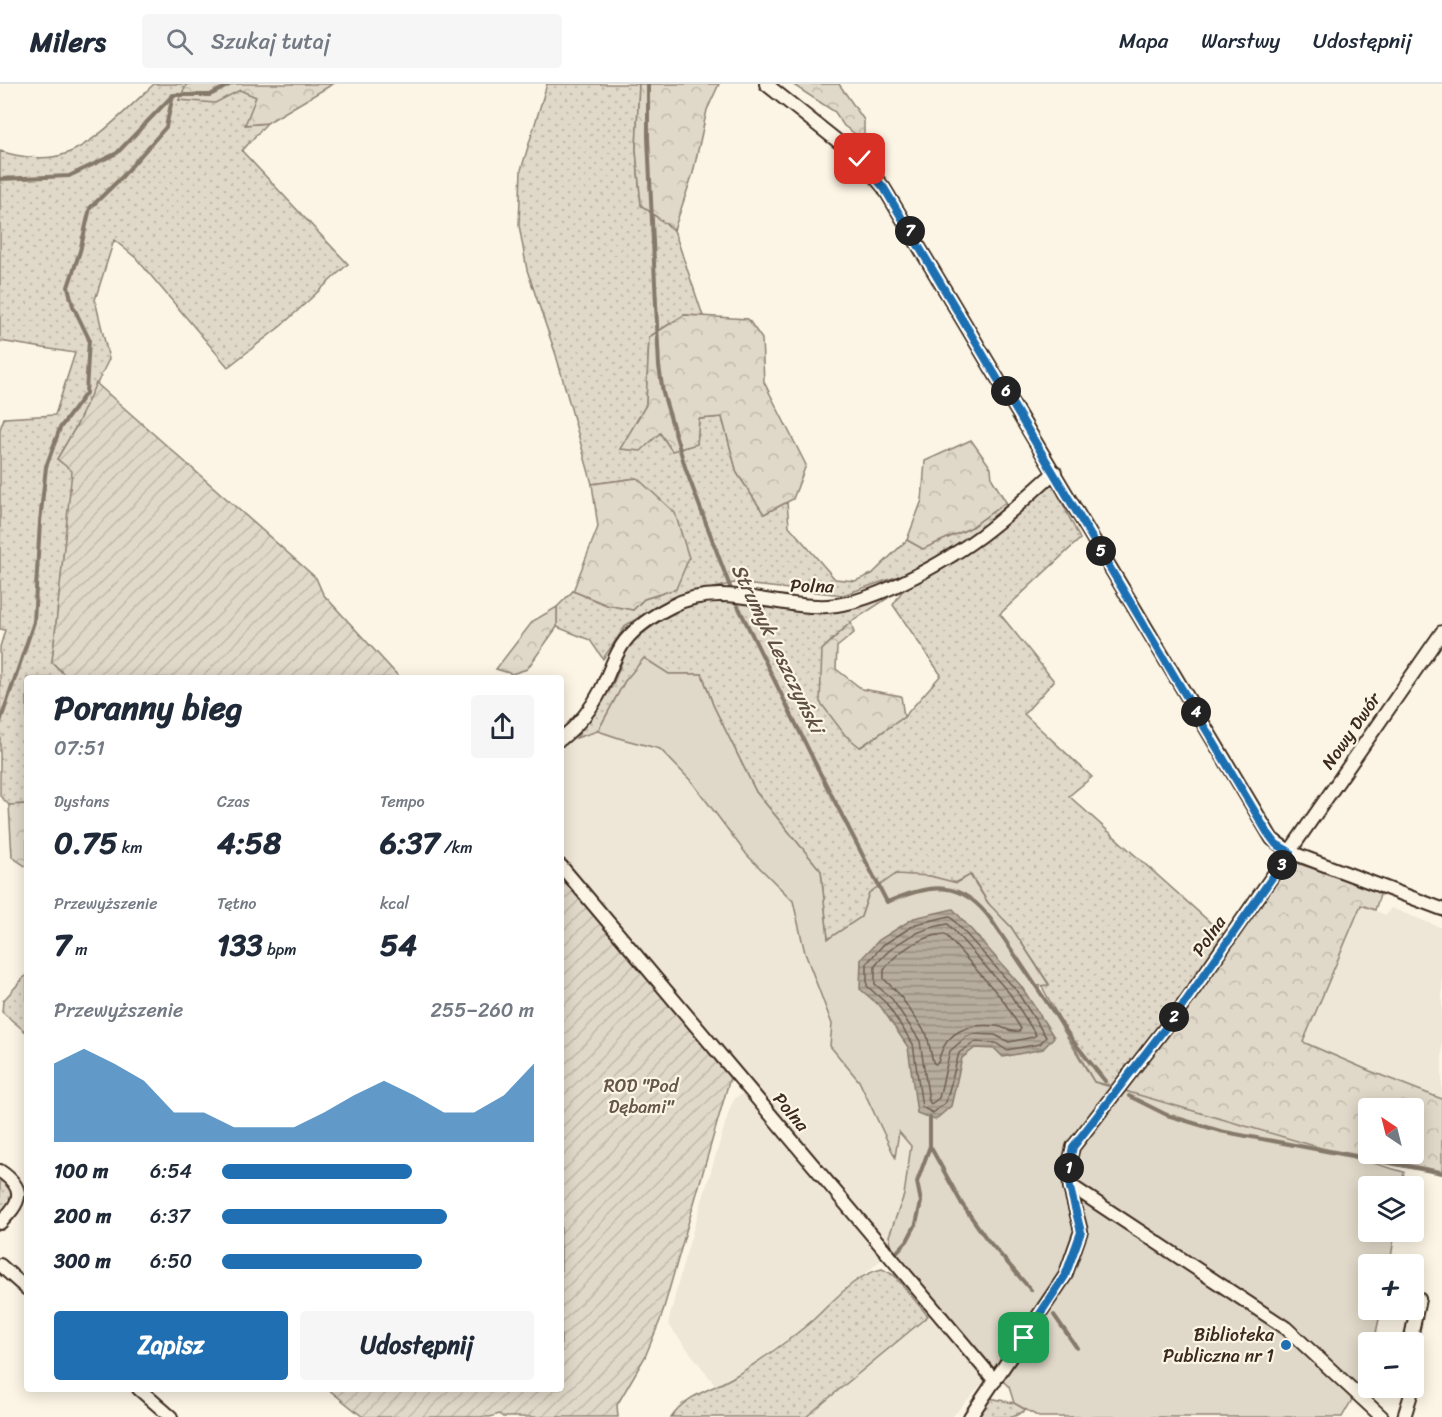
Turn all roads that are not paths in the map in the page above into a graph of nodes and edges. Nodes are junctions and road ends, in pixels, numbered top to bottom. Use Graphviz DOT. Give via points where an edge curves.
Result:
graph roads {
  1 [pos="766,84"];
  2 [pos="1055,472"];
  3 [pos="1442,632"];
  4 [pos="564,736"];
  5 [pos="1290,852"];
  6 [pos="564,870"];
  7 [pos="1442,909"];
  8 [pos="0,1171"];
  9 [pos="1070,1188"];
  10 [pos="23,1192"];
  11 [pos="0,1223"];
  12 [pos="0,1265"];
  13 [pos="24,1286"];
  14 [pos="995,1381"];
  15 [pos="142,1392"];
  16 [pos="1410,1398"];
  17 [pos="171,1417"];
  18 [pos="970,1417"];
  19 [pos="1382,1417"];
  20 [pos="1404,1417"];
  1 -- 2 [label="street" via="839,141 876,177"];
  2 -- 4 [label="street, Polna" via="988,531 877,594 826,606 713,595 667,608 623,643 598,696"];
  2 -- 5 [label="street" via="1267,832 1276,844"];
  3 -- 5 [label="street, Nowy Dwór"];
  5 -- 7 [label="street"];
  5 -- 9 [label="street, Polna" via="1183,1005 1073,1147"];
  6 -- 14 [label="street, Polna"];
  8 -- 10 [label="street"];
  9 -- 14 [label="street, Polna" via="1081,1232 1065,1276"];
  9 -- 19 [label="street" via="1132,1224 1286,1328"];
  10 -- 11 [label="street"];
  12 -- 13 [label="street"];
  14 -- 18 [label="street, Polna"];
  15 -- 17 [label="street"];
  16 -- 20 [label="street"];
}
